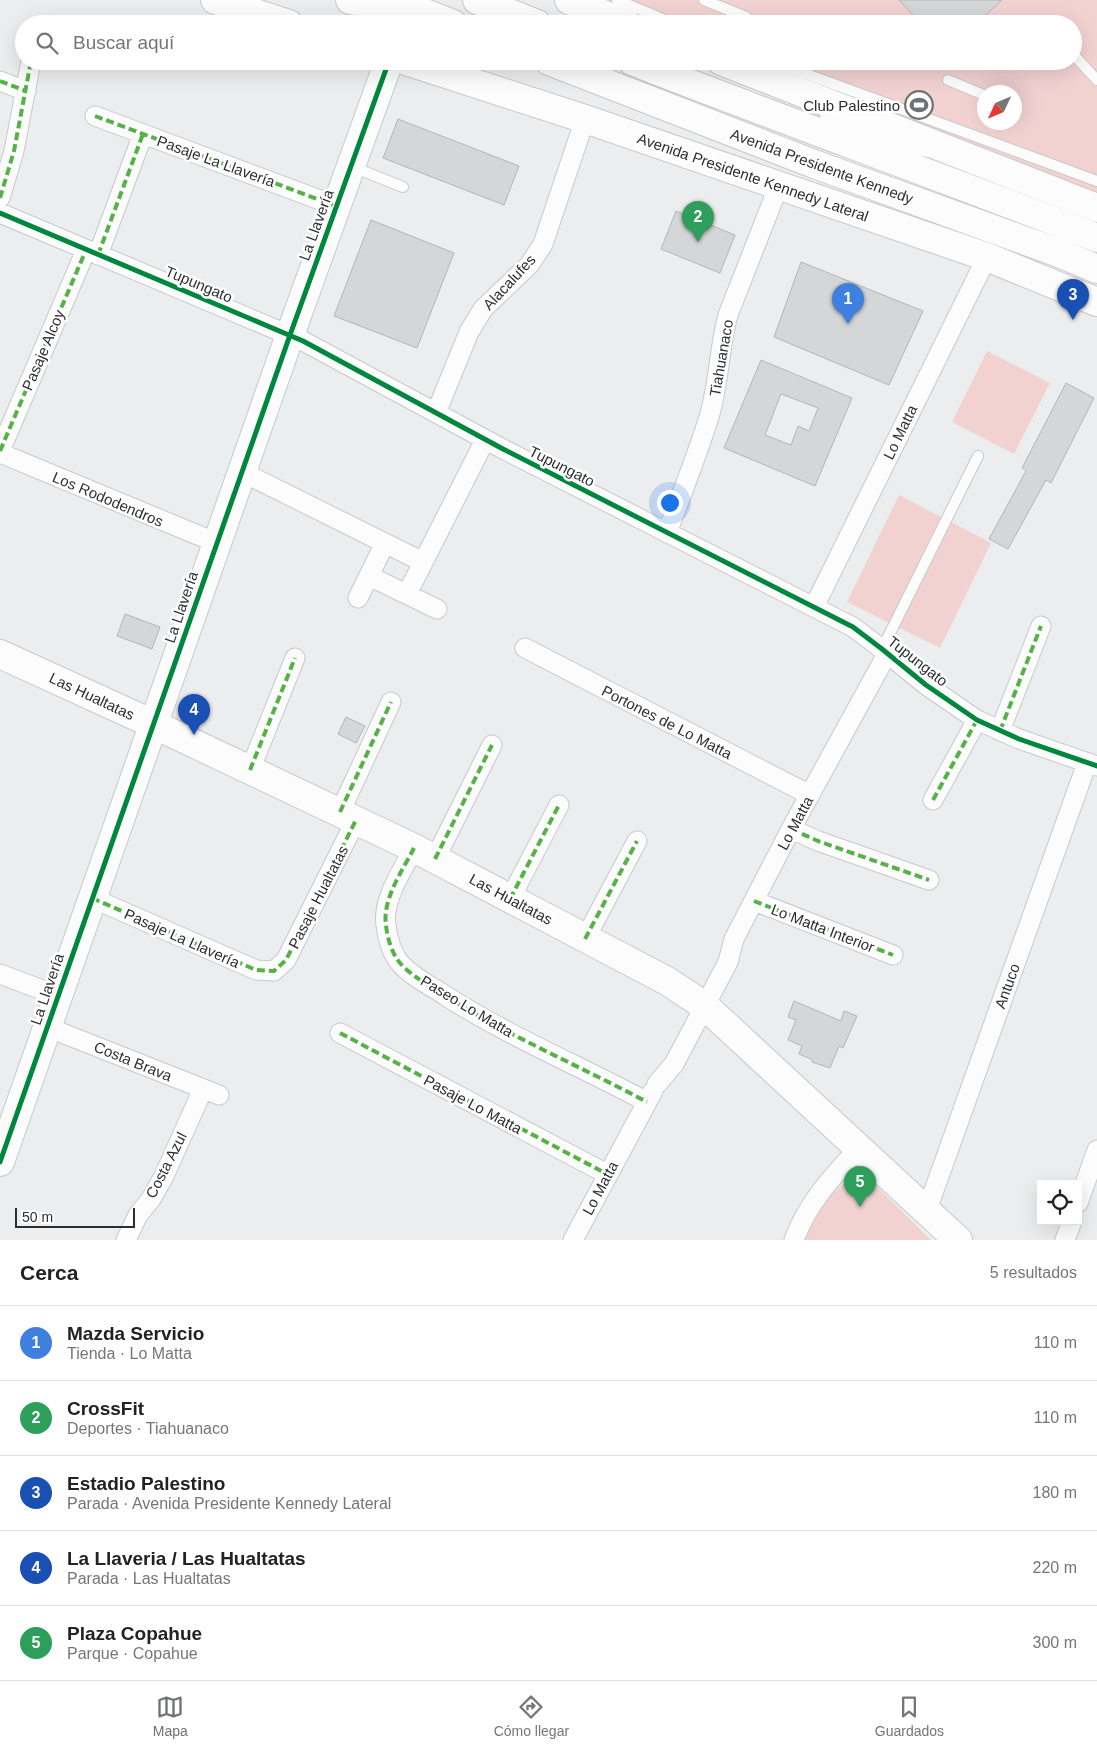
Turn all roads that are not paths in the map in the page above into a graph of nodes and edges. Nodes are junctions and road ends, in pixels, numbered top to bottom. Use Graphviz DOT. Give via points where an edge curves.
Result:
graph roads {
  1 [pos="215,0"];
  2 [pos="350,0"];
  3 [pos="477,0"];
  4 [pos="569,0"];
  5 [pos="617,0"];
  6 [pos="704,0"];
  7 [pos="403,4"];
  8 [pos="261,15"];
  9 [pos="430,15"];
  10 [pos="514,15"];
  11 [pos="605,15"];
  12 [pos="653,15"];
  13 [pos="741,15"];
  14 [pos="1082,64"];
  15 [pos="30,70"];
  16 [pos="386,70"];
  17 [pos="434,70"];
  18 [pos="572,70"];
  19 [pos="655,70"];
  20 [pos="747,70"];
  21 [pos="795,70"];
  22 [pos="948,80"];
  23 [pos="1097,80"];
  24 [pos="0,81"];
  25 [pos="26,92"];
  26 [pos="977,92"];
  27 [pos="734,101"];
  28 [pos="95,116"];
  29 [pos="586,119"];
  30 [pos="143,134"];
  31 [pos="929,143"];
  32 [pos="350,166"];
  33 [pos="1097,181"];
  34 [pos="780,185"];
  35 [pos="403,187"];
  36 [pos="0,198"];
  37 [pos="336,206"];
  38 [pos="1097,208"];
  39 [pos="0,213"];
  40 [pos="1097,238"];
  41 [pos="92,253"];
  42 [pos="987,257"];
  43 [pos="1097,269"];
  44 [pos="1097,302"];
  45 [pos="290,335"];
  46 [pos="436,413"];
  47 [pos="485,440"];
  48 [pos="0,452"];
  49 [pos="978,456"];
  50 [pos="242,472"];
  51 [pos="667,533"];
  52 [pos="217,543"];
  53 [pos="385,543"];
  54 [pos="423,562"];
  55 [pos="369,576"];
  56 [pos="407,594"];
  57 [pos="358,598"];
  58 [pos="814,607"];
  59 [pos="437,609"];
  60 [pos="1041,626"];
  61 [pos="525,648"];
  62 [pos="885,652"];
  63 [pos="0,654"];
  64 [pos="296,658"];
  65 [pos="391,702"];
  66 [pos="977,720"];
  67 [pos="154,724"];
  68 [pos="1000,731"];
  69 [pos="492,745"];
  70 [pos="1092,764"];
  71 [pos="250,770"];
  72 [pos="810,795"];
  73 [pos="933,800"];
  74 [pos="559,805"];
  75 [pos="348,816"];
  76 [pos="791,828"];
  77 [pos="637,841"];
  78 [pos="425,854"];
  79 [pos="929,880"];
  80 [pos="92,898"];
  81 [pos="510,899"];
  82 [pos="754,901"];
  83 [pos="585,939"];
  84 [pos="892,955"];
  85 [pos="274,971"];
  86 [pos="0,974"];
  87 [pos="58,996"];
  88 [pos="700,1003"];
  89 [pos="47,1027"];
  90 [pos="340,1033"];
  91 [pos="211,1092"];
  92 [pos="647,1102"];
  93 [pos="859,1148"];
  94 [pos="1097,1150"];
  95 [pos="1,1159"];
  96 [pos="607,1174"];
  97 [pos="1082,1192"];
  98 [pos="927,1210"];
  99 [pos="1071,1225"];
  100 [pos="126,1240"];
  101 [pos="573,1240"];
  102 [pos="794,1240"];
  103 [pos="958,1240"];
  104 [pos="1065,1240"];
  1 -- 8 [label="main road"];
  2 -- 7 [label="main road" via="385,6"];
  3 -- 10 [label="main road"];
  4 -- 11 [label="main road"];
  5 -- 12 [label="lane"];
  6 -- 13 [label="lane"];
  7 -- 9 [label="main road"];
  14 -- 23 [label="lane"];
  15 -- 25 [label="street"];
  16 -- 32 [label="main road, La Llavería"];
  17 -- 29 [label="main road, Avenida Presidente Kennedy Lateral"];
  18 -- 43 [label="main road, Avenida Presidente Kennedy"];
  19 -- 27 [label="main road, Avenida Presidente Kennedy"];
  20 -- 31 [label="main road"];
  21 -- 33 [label="lane"];
  22 -- 26 [label="lane"];
  24 -- 25 [label="street"];
  25 -- 36 [label="street"];
  27 -- 31 [label="main road"];
  27 -- 40 [label="main road, Avenida Presidente Kennedy"];
  28 -- 30 [label="street, Pasaje La Llavería"];
  29 -- 34 [label="main road, Avenida Presidente Kennedy Lateral"];
  29 -- 46 [label="street, Alacalufes" via="543,244 530,264 483,309 469,332"];
  30 -- 37 [label="street, Pasaje La Llavería"];
  30 -- 41 [label="street, Pasaje Alcoy"];
  31 -- 38 [label="main road"];
  32 -- 35 [label="lane"];
  32 -- 37 [label="main road, La Llavería"];
  34 -- 42 [label="main road, Avenida Presidente Kennedy Lateral"];
  34 -- 51 [label="street, Tiahuanaco" via="728,315 709,416"];
  37 -- 45 [label="main road, La Llavería"];
  39 -- 41 [label="street, Tupungato"];
  41 -- 45 [label="street, Tupungato"];
  41 -- 48 [label="street, Pasaje Alcoy"];
  42 -- 44 [label="main road, Avenida Presidente Kennedy Lateral"];
  42 -- 58 [label="street, Lo Matta"];
  45 -- 46 [label="street, Tupungato"];
  45 -- 50 [label="main road, La Llavería"];
  46 -- 47 [label="street, Tupungato"];
  47 -- 51 [label="street, Tupungato"];
  47 -- 54 [label="street"];
  48 -- 52 [label="street, Los Rododendros"];
  49 -- 62 [label="lane"];
  50 -- 52 [label="main road, La Llavería"];
  50 -- 53 [label="street"];
  51 -- 58 [label="street, Tupungato"];
  52 -- 67 [label="main road, La Llavería"];
  53 -- 54 [label="street"];
  53 -- 55 [label="street"];
  54 -- 56 [label="street"];
  55 -- 56 [label="street"];
  55 -- 57 [label="street"];
  56 -- 59 [label="street"];
  58 -- 62 [label="street, Tupungato" via="853,627"];
  60 -- 68 [label="street"];
  61 -- 72 [label="street, Portones de Lo Matta"];
  62 -- 66 [label="street, Tupungato"];
  62 -- 72 [label="street, Lo Matta"];
  63 -- 67 [label="main road, Las Hualtatas"];
  64 -- 71 [label="street"];
  65 -- 75 [label="street, Pasaje Hualtatas"];
  66 -- 68 [label="street, Tupungato"];
  66 -- 73 [label="street"];
  67 -- 71 [label="main road, Las Hualtatas"];
  67 -- 80 [label="main road, La Llavería"];
  68 -- 70 [label="street, Tupungato"];
  69 -- 78 [label="street, Paseo Lo Matta"];
  70 -- 98 [label="street, Antuco"];
  71 -- 75 [label="main road, Las Hualtatas"];
  72 -- 76 [label="street, Lo Matta"];
  74 -- 81 [label="street"];
  75 -- 78 [label="main road, Las Hualtatas"];
  75 -- 85 [label="street, Pasaje Hualtatas" via="286,960"];
  76 -- 79 [label="street" via="818,841"];
  76 -- 82 [label="street, Lo Matta"];
  77 -- 83 [label="street"];
  78 -- 81 [label="main road, Las Hualtatas"];
  78 -- 92 [label="street, Paseo Lo Matta" via="387,902 386,926 394,955 400,964 480,1018"];
  80 -- 85 [label="street, Pasaje La Llavería" via="256,970"];
  80 -- 87 [label="main road, La Llavería"];
  81 -- 83 [label="main road, Las Hualtatas"];
  82 -- 84 [label="street, Lo Matta Interior"];
  82 -- 88 [label="street, Lo Matta" via="734,939 719,953"];
  83 -- 88 [label="main road, Las Hualtatas" via="667,981"];
  86 -- 87 [label="street"];
  87 -- 89 [label="main road, La Llavería"];
  88 -- 92 [label="street, Lo Matta" via="664,1060 657,1084"];
  88 -- 93 [label="main road, Las Hualtatas"];
  89 -- 91 [label="street, Costa Brava"];
  89 -- 95 [label="main road, La Llavería"];
  90 -- 96 [label="street, Pasaje Lo Matta"];
  91 -- 100 [label="street, Costa Azul"];
  92 -- 96 [label="street, Lo Matta"];
  93 -- 98 [label="main road, Las Hualtatas"];
  93 -- 102 [label="street" via="813,1200"];
  94 -- 97 [label="street"];
  96 -- 101 [label="street, Lo Matta"];
  98 -- 103 [label="main road, Las Hualtatas"];
  99 -- 104 [label="street"];
}
